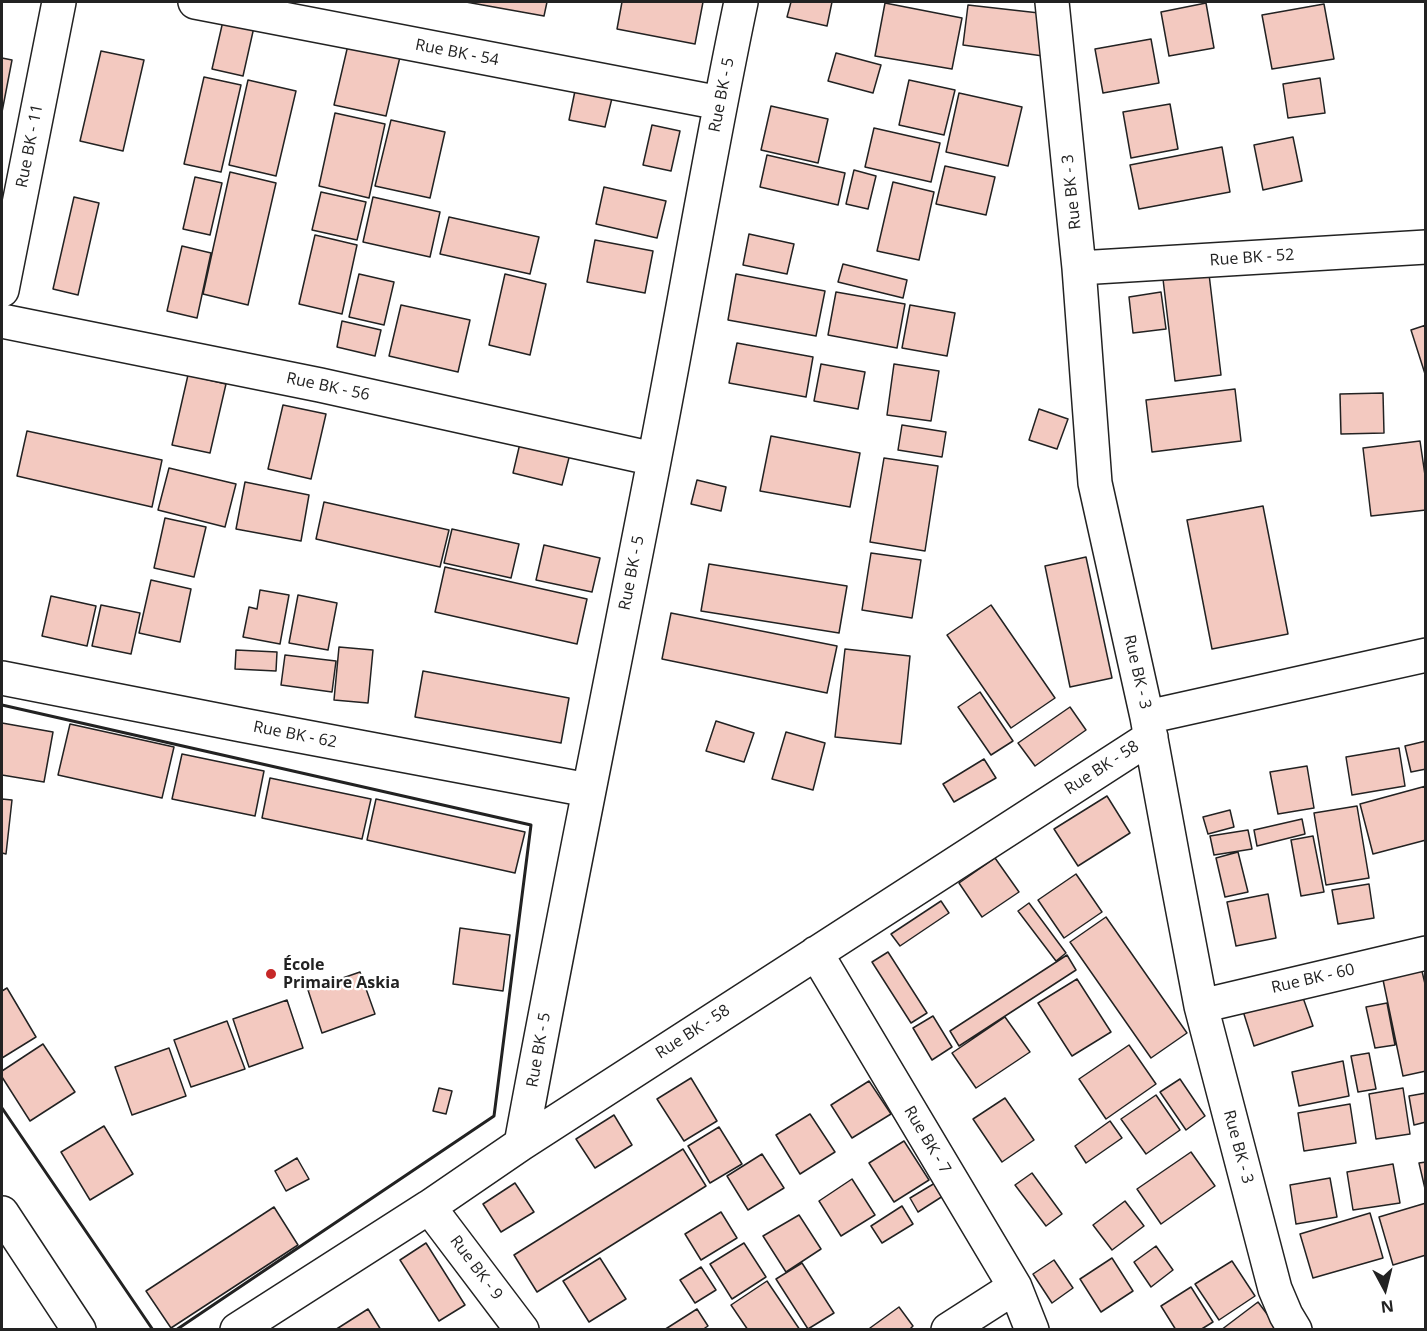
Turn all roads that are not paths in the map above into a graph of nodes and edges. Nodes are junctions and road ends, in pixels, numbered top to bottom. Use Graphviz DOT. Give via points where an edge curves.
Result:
graph roads {
  1 [pos="58,2"];
  2 [pos="195,2"];
  3 [pos="741,2"];
  4 [pos="1052,2"];
  5 [pos="720,103"];
  6 [pos="1425,248"];
  7 [pos="1079,268"];
  8 [pos="2,290"];
  9 [pos="2,321"];
  10 [pos="654,459"];
  11 [pos="1425,656"];
  12 [pos="2,678"];
  13 [pos="1149,727"];
  14 [pos="588,790"];
  15 [pos="1425,952"];
  16 [pos="816,953"];
  17 [pos="1202,1006"];
  18 [pos="521,1143"];
  19 [pos="429,1207"];
  20 [pos="2,1213"];
  21 [pos="1015,1287"];
  22 [pos="79,1329"];
  23 [pos="237,1329"];
  24 [pos="522,1329"];
  25 [pos="948,1329"];
  26 [pos="1032,1329"];
  27 [pos="1295,1329"];
  1 -- 8 [label="street, Rue BK - 11"];
  2 -- 5 [label="street, Rue BK - 54"];
  3 -- 5 [label="street, Rue BK - 5"];
  4 -- 7 [label="street, Rue BK - 3"];
  5 -- 10 [label="street, Rue BK - 5"];
  6 -- 7 [label="street, Rue BK - 52"];
  7 -- 13 [label="street, Rue BK - 3" via="1095,483"];
  9 -- 10 [label="street, Rue BK - 56" via="320,385"];
  10 -- 14 [label="street, Rue BK - 5"];
  11 -- 13 [label="street, Rue BK - 58"];
  12 -- 14 [label="street, Rue BK - 62"];
  13 -- 16 [label="street, Rue BK - 58"];
  13 -- 17 [label="street, Rue BK - 3"];
  14 -- 18 [label="street, Rue BK - 5"];
  15 -- 17 [label="street, Rue BK - 60"];
  16 -- 18 [label="street, Rue BK - 58"];
  16 -- 21 [label="street, Rue BK - 7"];
  17 -- 27 [label="street, Rue BK - 3" via="1275,1289"];
  18 -- 19 [label="street, Rue BK - 58"];
  19 -- 23 [label="street, Rue BK - 58"];
  19 -- 24 [label="street, Rue BK - 9"];
  20 -- 22 [label="street"];
  21 -- 25 [label="street"];
  21 -- 26 [label="street, Rue BK - 7"];
}
